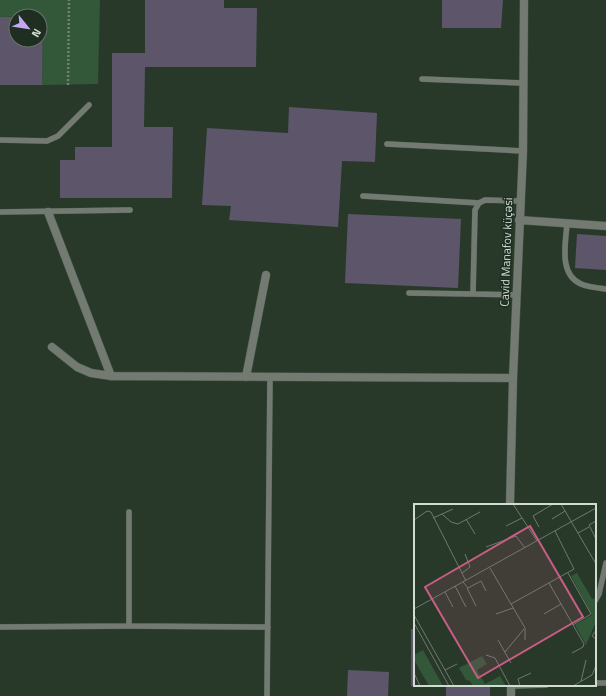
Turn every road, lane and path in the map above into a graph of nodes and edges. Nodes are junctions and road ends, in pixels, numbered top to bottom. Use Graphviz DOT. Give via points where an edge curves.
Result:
graph roads {
  1 [pos="69,0"];
  2 [pos="524,0"];
  3 [pos="422,79"];
  4 [pos="523,83"];
  5 [pos="68,85"];
  6 [pos="89,105"];
  7 [pos="0,140"];
  8 [pos="387,144"];
  9 [pos="523,151"];
  10 [pos="363,196"];
  11 [pos="520,201"];
  12 [pos="479,203"];
  13 [pos="130,210"];
  14 [pos="0,212"];
  15 [pos="48,212"];
  16 [pos="519,220"];
  17 [pos="567,223"];
  18 [pos="606,226"];
  19 [pos="266,275"];
  20 [pos="606,289"];
  21 [pos="409,292"];
  22 [pos="473,294"];
  23 [pos="516,295"];
  24 [pos="52,347"];
  25 [pos="111,376"];
  26 [pos="246,377"];
  27 [pos="270,377"];
  28 [pos="513,378"];
  29 [pos="510,504"];
  30 [pos="129,512"];
  31 [pos="606,562"];
  32 [pos="596,599"];
  33 [pos="129,626"];
  34 [pos="0,627"];
  35 [pos="268,627"];
  36 [pos="606,683"];
  37 [pos="596,684"];
  38 [pos="510,686"];
  39 [pos="267,696"];
  40 [pos="511,696"];
  1 -- 5 [label="path"];
  2 -- 4 [label="street, Cavid Manafov küçəsi"];
  3 -- 4 [label="lane"];
  4 -- 9 [label="street, Cavid Manafov küçəsi"];
  6 -- 7 [label="lane" via="58,136 47,141"];
  8 -- 9 [label="lane"];
  9 -- 11 [label="street, Cavid Manafov küçəsi"];
  10 -- 12 [label="lane"];
  11 -- 12 [label="lane" via="485,200"];
  11 -- 16 [label="street, Cavid Manafov küçəsi"];
  12 -- 22 [label="lane" via="475,210"];
  13 -- 15 [label="lane"];
  14 -- 15 [label="lane"];
  15 -- 25 [label="street"];
  16 -- 17 [label="street"];
  16 -- 23 [label="street, Cavid Manafov küçəsi"];
  17 -- 18 [label="street"];
  17 -- 20 [label="lane" via="565,261 568,272 581,284"];
  19 -- 26 [label="street"];
  21 -- 22 [label="lane"];
  22 -- 23 [label="lane"];
  23 -- 28 [label="street, Cavid Manafov küçəsi"];
  24 -- 25 [label="street" via="77,367 91,373"];
  25 -- 26 [label="street"];
  26 -- 27 [label="street"];
  27 -- 28 [label="street"];
  27 -- 35 [label="lane"];
  28 -- 29 [label="street, Cavid Manafov küçəsi"];
  30 -- 33 [label="lane"];
  31 -- 32 [label="lane"];
  33 -- 34 [label="lane"];
  33 -- 35 [label="lane"];
  35 -- 39 [label="lane"];
  36 -- 37 [label="lane"];
  38 -- 40 [label="street"];
}
